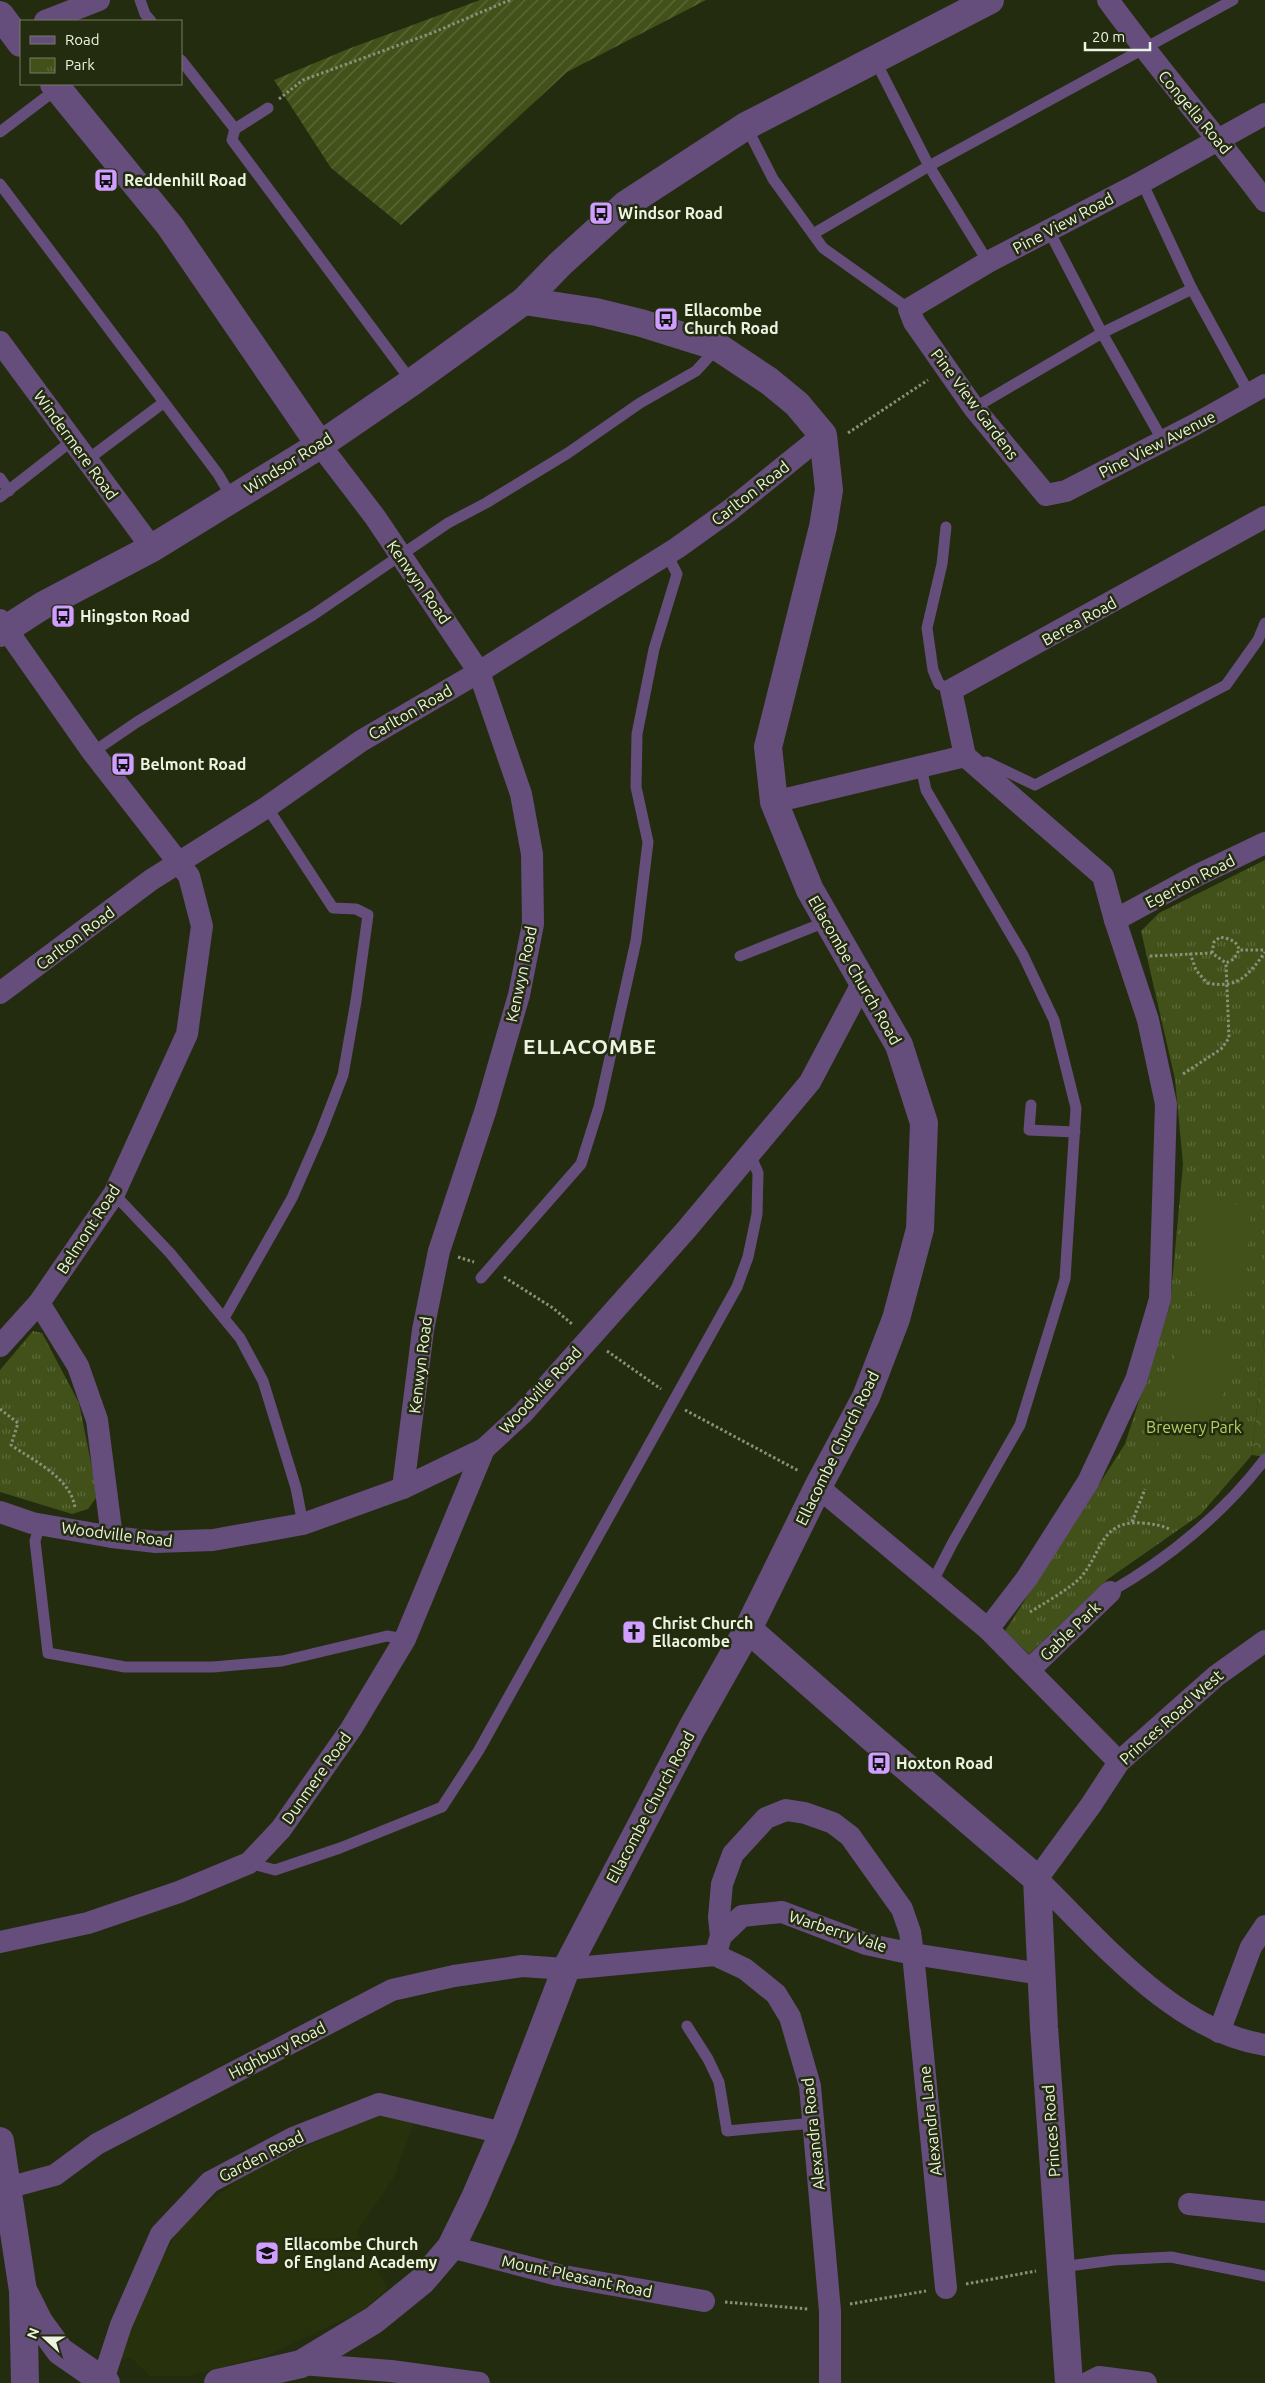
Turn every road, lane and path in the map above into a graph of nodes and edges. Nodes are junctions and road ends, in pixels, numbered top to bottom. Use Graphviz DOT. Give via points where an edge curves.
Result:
graph roads {
  1 [pos="99,0"];
  2 [pos="140,0"];
  3 [pos="510,0"];
  4 [pos="990,0"];
  5 [pos="1108,0"];
  6 [pos="1232,0"];
  7 [pos="48,20"];
  8 [pos="150,20"];
  9 [pos="1144,50"];
  10 [pos="874,60"];
  11 [pos="182,61"];
  12 [pos="56,86"];
  13 [pos="268,108"];
  14 [pos="1265,114"];
  15 [pos="746,126"];
  16 [pos="234,128"];
  17 [pos="0,132"];
  18 [pos="1219,138"];
  19 [pos="929,166"];
  20 [pos="1142,182"];
  21 [pos="0,184"];
  22 [pos="1265,201"];
  23 [pos="1049,231"];
  24 [pos="813,234"];
  25 [pos="988,262"];
  26 [pos="1192,289"];
  27 [pos="524,301"];
  28 [pos="909,310"];
  29 [pos="1102,333"];
  30 [pos="0,342"];
  31 [pos="718,347"];
  32 [pos="946,368"];
  33 [pos="412,382"];
  34 [pos="1258,390"];
  35 [pos="163,403"];
  36 [pos="974,408"];
  37 [pos="73,440"];
  38 [pos="1164,440"];
  39 [pos="823,441"];
  40 [pos="320,444"];
  41 [pos="87,460"];
  42 [pos="0,478"];
  43 [pos="4,494"];
  44 [pos="1046,495"];
  45 [pos="232,498"];
  46 [pos="1265,517"];
  47 [pos="946,527"];
  48 [pos="152,548"];
  49 [pos="667,554"];
  50 [pos="401,556"];
  51 [pos="1265,623"];
  52 [pos="2,627"];
  53 [pos="479,672"];
  54 [pos="952,690"];
  55 [pos="94,752"];
  56 [pos="970,760"];
  57 [pos="921,767"];
  58 [pos="774,802"];
  59 [pos="267,807"];
  60 [pos="1265,843"];
  61 [pos="179,862"];
  62 [pos="1115,920"];
  63 [pos="828,921"];
  64 [pos="1239,950"];
  65 [pos="1265,951"];
  66 [pos="1190,953"];
  67 [pos="1212,953"];
  68 [pos="740,956"];
  69 [pos="1128,960"];
  70 [pos="1226,963"];
  71 [pos="864,980"];
  72 [pos="1228,985"];
  73 [pos="0,993"];
  74 [pos="1162,1084"];
  75 [pos="1031,1105"];
  76 [pos="1074,1132"];
  77 [pos="750,1154"];
  78 [pos="114,1194"];
  79 [pos="439,1251"];
  80 [pos="488,1267"];
  81 [pos="481,1278"];
  82 [pos="39,1303"];
  83 [pos="224,1318"];
  84 [pos="588,1338"];
  85 [pos="0,1346"];
  86 [pos="673,1400"];
  87 [pos="0,1409"];
  88 [pos="484,1448"];
  89 [pos="1265,1459"];
  90 [pos="819,1485"];
  91 [pos="403,1488"];
  92 [pos="1145,1489"];
  93 [pos="0,1512"];
  94 [pos="1132,1522"];
  95 [pos="40,1524"];
  96 [pos="303,1524"];
  97 [pos="78,1531"];
  98 [pos="112,1537"];
  99 [pos="1187,1538"];
  100 [pos="932,1583"];
  101 [pos="1110,1592"];
  102 [pos="1025,1616"];
  103 [pos="748,1629"];
  104 [pos="988,1629"];
  105 [pos="405,1638"];
  106 [pos="1265,1641"];
  107 [pos="1029,1670"];
  108 [pos="1119,1762"];
  109 [pos="249,1863"];
  110 [pos="1037,1879"];
  111 [pos="1262,1936"];
  112 [pos="0,1942"];
  113 [pos="718,1945"];
  114 [pos="913,1954"];
  115 [pos="566,1969"];
  116 [pos="1041,1974"];
  117 [pos="687,2026"];
  118 [pos="1219,2032"];
  119 [pos="1265,2045"];
  120 [pos="813,2123"];
  121 [pos="503,2132"];
  122 [pos="0,2141"];
  123 [pos="7,2188"];
  124 [pos="1189,2204"];
  125 [pos="1265,2212"];
  126 [pos="451,2247"];
  127 [pos="1061,2267"];
  128 [pos="1265,2276"];
  129 [pos="946,2288"];
  130 [pos="23,2291"];
  131 [pos="704,2301"];
  132 [pos="830,2311"];
  133 [pos="301,2364"];
  134 [pos="105,2382"];
  135 [pos="25,2383"];
  136 [pos="218,2383"];
  137 [pos="479,2383"];
  138 [pos="830,2383"];
  139 [pos="1069,2383"];
  140 [pos="1087,2383"];
  141 [pos="1146,2383"];
  1 -- 7 [label="street"];
  2 -- 8 [label="lane"];
  3 -- 13 [label="path" via="303,80"];
  4 -- 10 [label="street, Windsor Road"];
  5 -- 9 [label="street, Congella Road"];
  6 -- 9 [label="lane"];
  9 -- 18 [label="street, Congella Road"];
  9 -- 19 [label="lane"];
  10 -- 15 [label="street, Windsor Road"];
  10 -- 19 [label="lane"];
  11 -- 16 [label="lane"];
  12 -- 17 [label="lane"];
  12 -- 40 [label="street" via="170,226"];
  13 -- 16 [label="lane"];
  14 -- 18 [label="street, Pine View Road"];
  15 -- 24 [label="lane" via="773,179"];
  15 -- 27 [label="street, Windsor Road" via="626,205"];
  16 -- 33 [label="lane" via="232,140"];
  18 -- 20 [label="street, Pine View Road"];
  18 -- 22 [label="street, Congella Road"];
  19 -- 24 [label="lane"];
  19 -- 25 [label="lane"];
  20 -- 23 [label="street, Pine View Road"];
  20 -- 26 [label="lane"];
  21 -- 35 [label="lane"];
  23 -- 25 [label="street, Pine View Road"];
  23 -- 29 [label="lane"];
  24 -- 28 [label="lane" via="823,248"];
  25 -- 28 [label="street, Pine View Road"];
  26 -- 29 [label="lane"];
  26 -- 34 [label="lane"];
  27 -- 31 [label="street" via="596,312"];
  27 -- 33 [label="street, Windsor Road"];
  28 -- 32 [label="street, Pine View Gardens"];
  29 -- 36 [label="lane"];
  29 -- 38 [label="lane"];
  30 -- 37 [label="street, Windermere Road"];
  31 -- 39 [label="street" via="797,404"];
  31 -- 50 [label="lane" via="696,371 640,403 568,453 448,523"];
  32 -- 36 [label="street, Pine View Gardens"];
  32 -- 39 [label="path"];
  33 -- 40 [label="street, Windsor Road"];
  34 -- 38 [label="street, Pine View Avenue"];
  35 -- 41 [label="lane"];
  35 -- 45 [label="lane" via="218,474"];
  36 -- 44 [label="street, Pine View Gardens"];
  37 -- 41 [label="street, Windermere Road"];
  37 -- 43 [label="lane"];
  38 -- 44 [label="street, Pine View Avenue" via="1066,491"];
  39 -- 49 [label="street, Carlton Road"];
  39 -- 58 [label="street, Ellacombe Church Road" via="829,490 823,527 768,747"];
  40 -- 45 [label="street, Windsor Road"];
  40 -- 50 [label="street, Kenwyn Road"];
  41 -- 48 [label="street, Windermere Road"];
  42 -- 43 [label="lane"];
  45 -- 48 [label="street, Windsor Road"];
  46 -- 54 [label="street, Berea Road"];
  47 -- 54 [label="lane" via="942,564 927,628 936,677 939,684"];
  48 -- 52 [label="street, Windsor Road"];
  49 -- 53 [label="street, Carlton Road"];
  49 -- 80 [label="lane" via="677,574 654,649 637,734 636,787 648,842 636,941 599,1108 582,1164"];
  50 -- 53 [label="street, Kenwyn Road"];
  50 -- 55 [label="lane"];
  51 -- 56 [label="lane" via="1258,640 1226,685 1035,786 987,762"];
  52 -- 55 [label="street, Belmont Road"];
  53 -- 59 [label="street, Carlton Road" via="361,741"];
  53 -- 79 [label="street, Kenwyn Road" via="521,794 532,854 533,924 519,995 486,1109"];
  54 -- 56 [label="street"];
  55 -- 61 [label="street, Belmont Road"];
  56 -- 57 [label="street"];
  56 -- 62 [label="street" via="1103,876"];
  57 -- 58 [label="street"];
  57 -- 76 [label="lane" via="926,790 1024,955 1054,1020 1076,1108"];
  58 -- 63 [label="street, Ellacombe Church Road" via="810,890"];
  59 -- 61 [label="street, Carlton Road"];
  59 -- 83 [label="lane" via="333,908 356,909 368,915 343,1075 292,1198"];
  60 -- 62 [label="street, Egerton Road"];
  61 -- 73 [label="street, Carlton Road"];
  61 -- 78 [label="street, Belmont Road" via="189,876 202,926 187,1034"];
  62 -- 69 [label="street"];
  63 -- 68 [label="lane"];
  63 -- 71 [label="street, Ellacombe Church Road"];
  64 -- 65 [label="path"];
  64 -- 67 [label="path" via="1230,939 1220,937 1214,942"];
  64 -- 70 [label="path" via="1234,959"];
  65 -- 72 [label="path" via="1240,981"];
  66 -- 67 [label="path"];
  66 -- 69 [label="path"];
  66 -- 72 [label="path" via="1196,970 1207,982"];
  67 -- 70 [label="path"];
  69 -- 74 [label="street" via="1148,1020"];
  70 -- 72 [label="path"];
  71 -- 77 [label="street, Woodville Road" via="810,1082"];
  71 -- 90 [label="street, Ellacombe Church Road" via="899,1045 924,1123 920,1228 896,1319 866,1397"];
  72 -- 74 [label="path" via="1228,1038 1221,1050"];
  74 -- 104 [label="street" via="1166,1104 1160,1299 1136,1380 1088,1482 1027,1578"];
  75 -- 76 [label="lane" via="1029,1130"];
  76 -- 100 [label="lane" via="1065,1279 1020,1425"];
  77 -- 84 [label="street, Woodville Road"];
  77 -- 86 [label="lane" via="758,1174 757,1214 748,1257 737,1287"];
  78 -- 82 [label="street, Belmont Road"];
  78 -- 83 [label="lane" via="170,1253"];
  79 -- 80 [label="path"];
  79 -- 91 [label="street, Kenwyn Road" via="424,1330"];
  80 -- 81 [label="lane"];
  80 -- 84 [label="path" via="553,1308"];
  82 -- 85 [label="street, Belmont Road"];
  82 -- 98 [label="street" via="78,1366 96,1420"];
  83 -- 96 [label="lane" via="240,1338 263,1381 296,1488"];
  84 -- 86 [label="path"];
  84 -- 88 [label="street, Woodville Road" via="523,1413"];
  86 -- 90 [label="path"];
  86 -- 109 [label="lane" via="479,1750 442,1807 275,1870"];
  87 -- 97 [label="path" via="18,1423 11,1445 60,1480 74,1498"];
  88 -- 91 [label="street, Woodville Road"];
  88 -- 105 [label="street, Dunmere Road"];
  89 -- 99 [label="lane" via="1253,1475"];
  90 -- 100 [label="street"];
  90 -- 103 [label="street, Ellacombe Church Road"];
  91 -- 96 [label="street, Woodville Road"];
  92 -- 94 [label="path"];
  93 -- 95 [label="street, Woodville Road"];
  94 -- 99 [label="path" via="1163,1525"];
  94 -- 102 [label="path" via="1122,1524 1105,1535 1080,1577"];
  95 -- 97 [label="street, Woodville Road"];
  95 -- 105 [label="lane" via="35,1541 48,1653 125,1667 213,1667 282,1661 387,1636"];
  96 -- 98 [label="street, Woodville Road" via="213,1540 156,1542"];
  97 -- 98 [label="street, Woodville Road"];
  99 -- 101 [label="lane"];
  100 -- 104 [label="street"];
  101 -- 107 [label="street, Gable Park"];
  103 -- 110 [label="street"];
  103 -- 115 [label="street, Ellacombe Church Road"];
  104 -- 107 [label="street"];
  105 -- 109 [label="street, Dunmere Road" via="351,1729 281,1829"];
  106 -- 108 [label="street, Princes Road West" via="1216,1676"];
  107 -- 108 [label="street"];
  108 -- 110 [label="street, Princes Road West"];
  109 -- 112 [label="street, Dunmere Road" via="179,1892 88,1923"];
  110 -- 116 [label="street, Princes Road"];
  110 -- 118 [label="street" via="1168,2003"];
  111 -- 118 [label="street" via="1250,1947"];
  113 -- 114 [label="street, Warberry Vale" via="742,1916 782,1912 866,1944"];
  113 -- 114 [label="street, Alexandra Lane" via="722,1884 733,1854 766,1818 786,1810 833,1823 850,1836 902,1909"];
  113 -- 115 [label="street"];
  113 -- 120 [label="street, Alexandra Road" via="776,1994 790,2017 810,2086"];
  114 -- 116 [label="street, Warberry Vale"];
  114 -- 129 [label="street, Alexandra Lane"];
  115 -- 121 [label="street, Ellacombe Church Road"];
  115 -- 123 [label="street, Highbury Road" via="522,1966 454,1976 392,1990 96,2144 55,2175"];
  116 -- 127 [label="street, Princes Road"];
  117 -- 120 [label="lane" via="719,2082 727,2130"];
  118 -- 119 [label="street"];
  120 -- 132 [label="street, Alexandra Road"];
  121 -- 126 [label="street, Ellacombe Church Road"];
  121 -- 134 [label="street, Garden Road" via="379,2104 293,2138 210,2182 161,2234 121,2325"];
  122 -- 123 [label="street"];
  123 -- 130 [label="street"];
  124 -- 125 [label="street"];
  126 -- 131 [label="street, Mount Pleasant Road" via="558,2275"];
  126 -- 133 [label="street, Ellacombe Church Road" via="422,2281 374,2320"];
  127 -- 128 [label="lane" via="1172,2257"];
  127 -- 139 [label="street, Princes Road"];
  130 -- 134 [label="street" via="38,2322 60,2351"];
  130 -- 135 [label="street"];
  131 -- 132 [label="path"];
  132 -- 138 [label="street, Alexandra Road"];
  133 -- 136 [label="street, Ellacombe Church Road"];
  133 -- 137 [label="street" via="391,2371"];
  140 -- 141 [label="street" via="1099,2377"];
}
